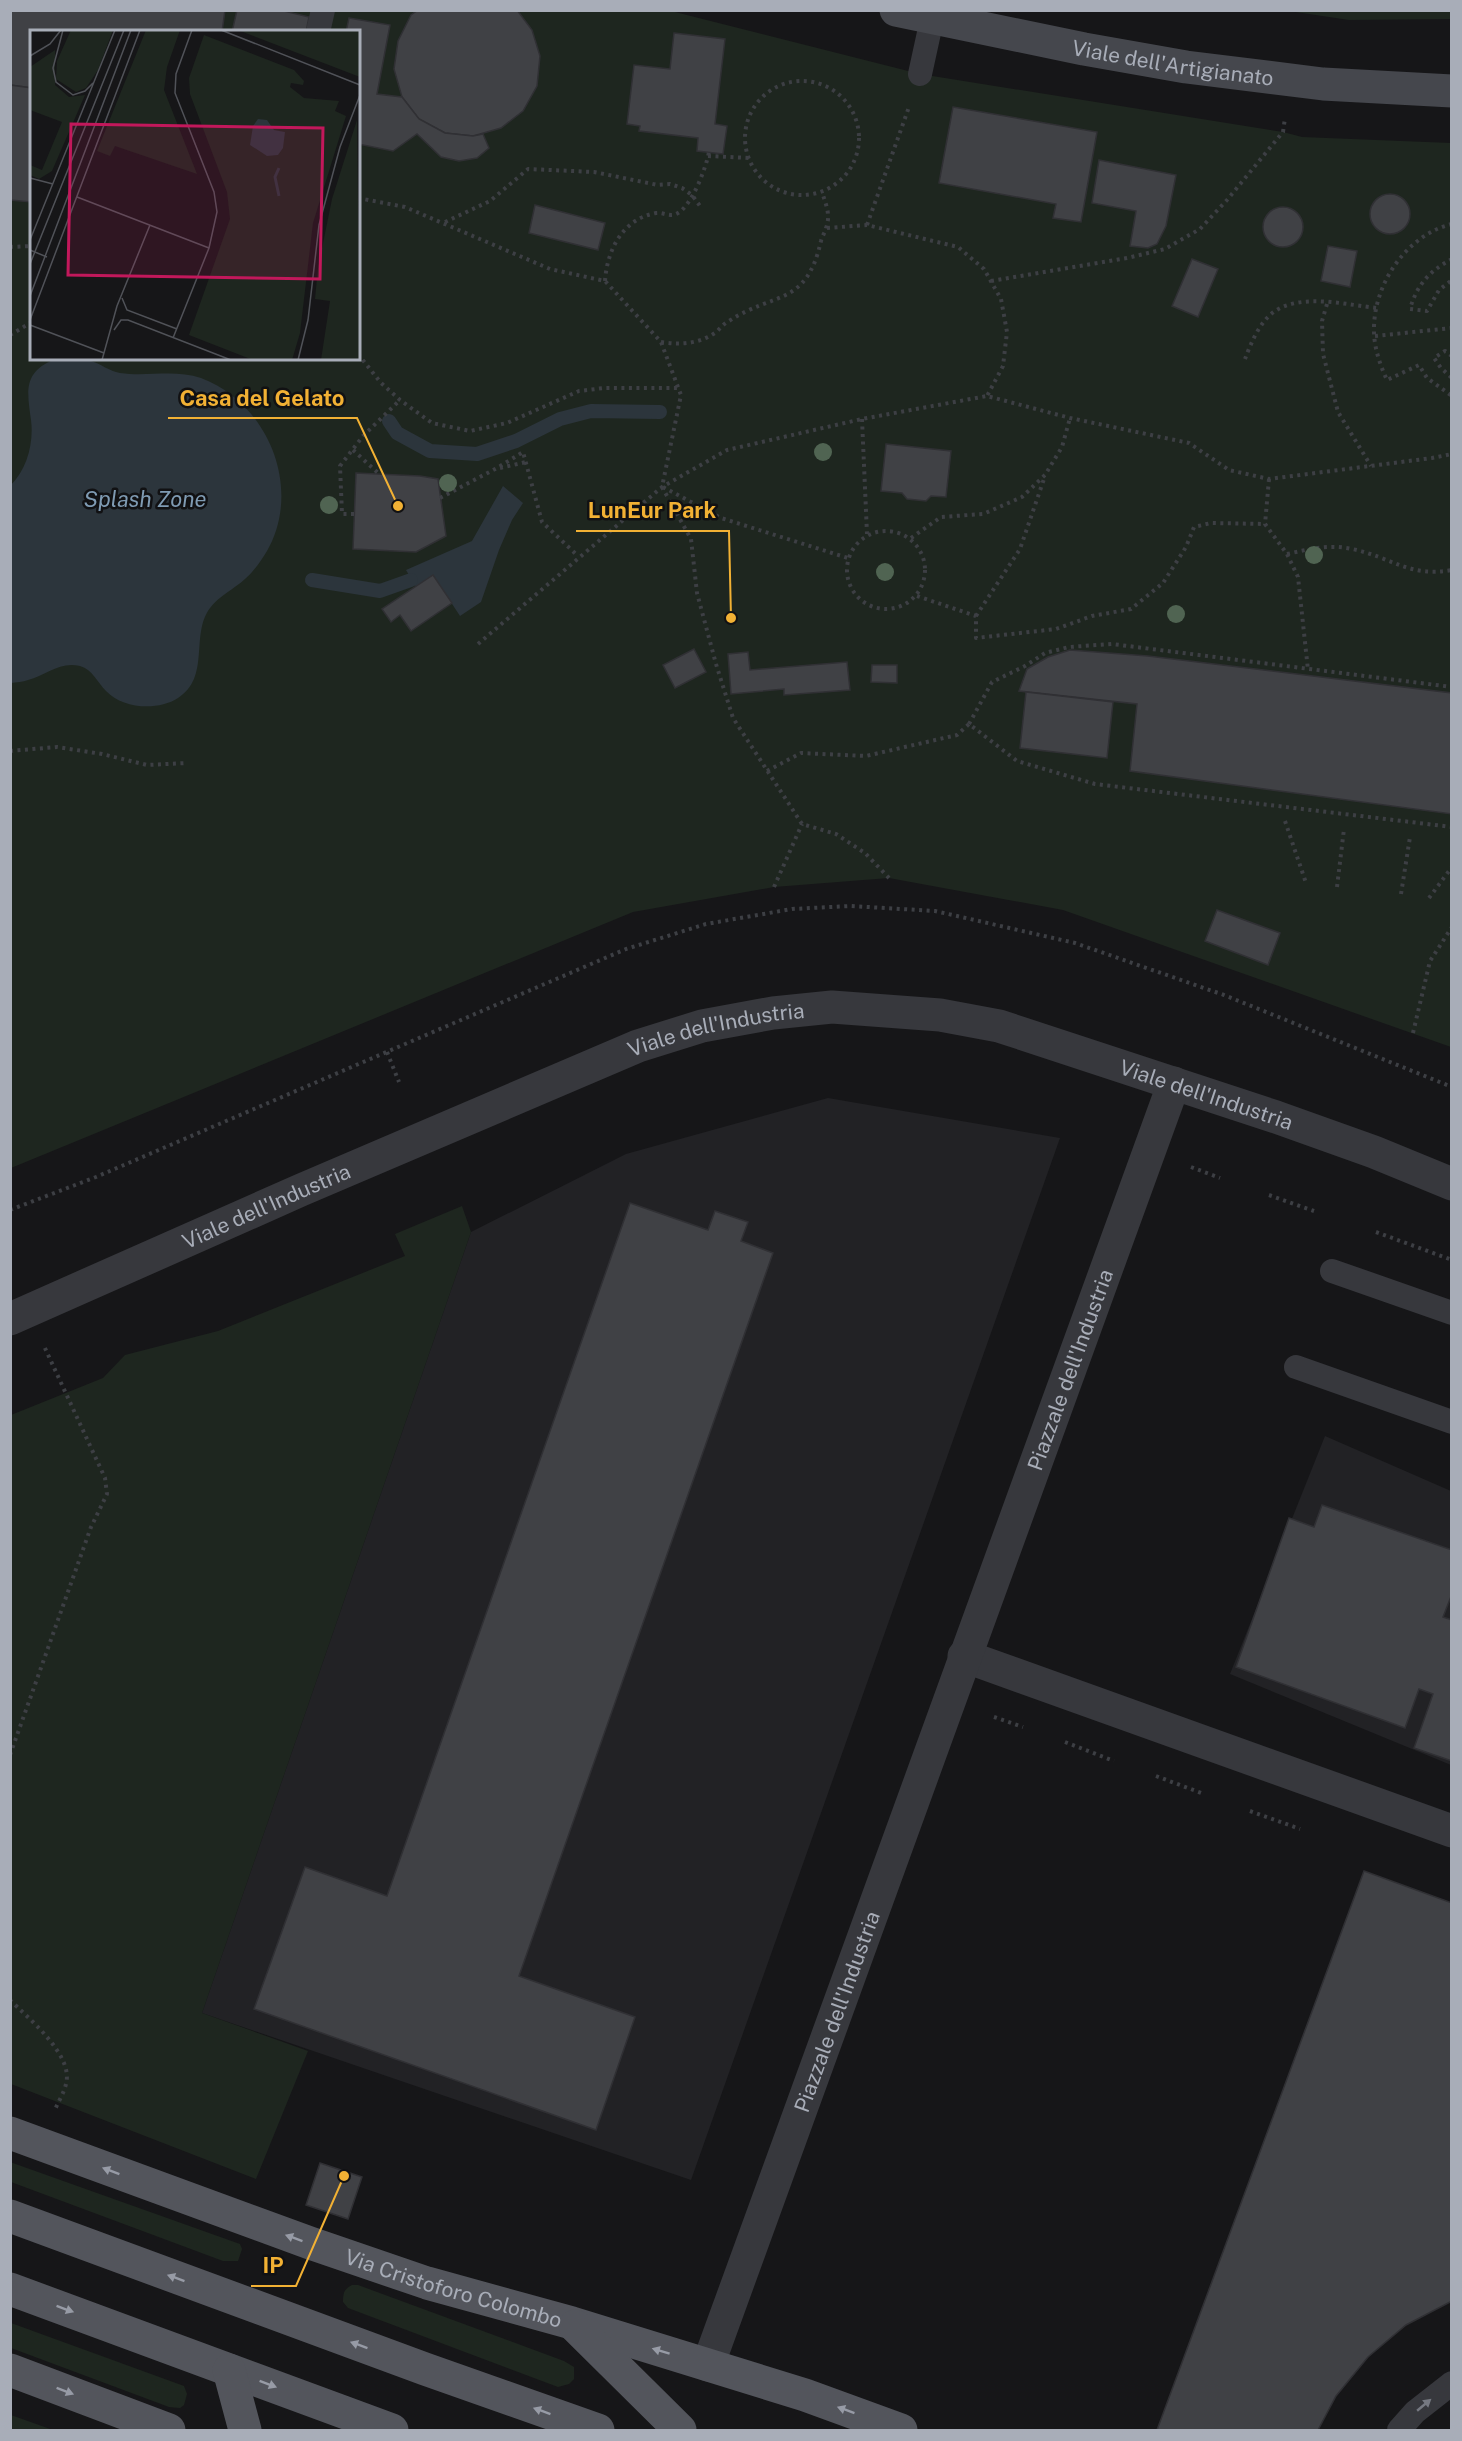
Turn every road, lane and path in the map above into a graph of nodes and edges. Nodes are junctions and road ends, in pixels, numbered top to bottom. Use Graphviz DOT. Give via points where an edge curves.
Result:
graph roads {
  1 [pos="323,10"];
  2 [pos="897,10"];
  3 [pos="932,19"];
  4 [pos="318,30"];
  5 [pos="920,74"];
  6 [pos="1452,91"];
  7 [pos="1283,132"];
  8 [pos="749,158"];
  9 [pos="822,192"];
  10 [pos="692,195"];
  11 [pos="360,198"];
  12 [pos="700,206"];
  13 [pos="444,222"];
  14 [pos="1452,224"];
  15 [pos="867,225"];
  16 [pos="827,228"];
  17 [pos="30,246"];
  18 [pos="10,247"];
  19 [pos="1452,260"];
  20 [pos="1452,280"];
  21 [pos="605,281"];
  22 [pos="991,281"];
  23 [pos="1327,303"];
  24 [pos="1377,308"];
  25 [pos="30,323"];
  26 [pos="1452,328"];
  27 [pos="10,335"];
  28 [pos="1375,336"];
  29 [pos="661,342"];
  30 [pos="1452,356"];
  31 [pos="360,357"];
  32 [pos="1245,358"];
  33 [pos="1452,378"];
  34 [pos="678,388"];
  35 [pos="987,396"];
  36 [pos="1452,396"];
  37 [pos="400,400"];
  38 [pos="1071,418"];
  39 [pos="862,419"];
  40 [pos="353,450"];
  41 [pos="1452,454"];
  42 [pos="526,462"];
  43 [pos="1371,466"];
  44 [pos="497,468"];
  45 [pos="378,473"];
  46 [pos="1045,475"];
  47 [pos="1269,479"];
  48 [pos="662,487"];
  49 [pos="440,498"];
  50 [pos="354,514"];
  51 [pos="1265,524"];
  52 [pos="867,534"];
  53 [pos="911,538"];
  54 [pos="1287,554"];
  55 [pos="578,556"];
  56 [pos="848,558"];
  57 [pos="1452,570"];
  58 [pos="917,596"];
  59 [pos="976,616"];
  60 [pos="478,644"];
  61 [pos="1308,670"];
  62 [pos="1452,687"];
  63 [pos="969,724"];
  64 [pos="10,751"];
  65 [pos="186,763"];
  66 [pos="766,771"];
  67 [pos="1286,821"];
  68 [pos="802,824"];
  69 [pos="1452,827"];
  70 [pos="1344,829"];
  71 [pos="1410,837"];
  72 [pos="1452,867"];
  73 [pos="889,878"];
  74 [pos="1306,883"];
  75 [pos="774,887"];
  76 [pos="1337,887"];
  77 [pos="1401,894"];
  78 [pos="1429,898"];
  79 [pos="1452,927"];
  80 [pos="1413,1033"];
  81 [pos="387,1052"];
  82 [pos="399,1082"];
  83 [pos="1174,1083"];
  84 [pos="1191,1167"];
  85 [pos="1220,1178"];
  86 [pos="1452,1184"];
  87 [pos="1269,1195"];
  88 [pos="1314,1211"];
  89 [pos="1376,1232"];
  90 [pos="1452,1260"];
  91 [pos="1332,1271"];
  92 [pos="1452,1313"];
  93 [pos="20,1315"];
  94 [pos="1296,1366"];
  95 [pos="1452,1422"];
  96 [pos="964,1656"];
  97 [pos="994,1717"];
  98 [pos="1023,1727"];
  99 [pos="1065,1742"];
  100 [pos="10,1755"];
  101 [pos="1114,1761"];
  102 [pos="1156,1776"];
  103 [pos="1204,1794"];
  104 [pos="1250,1811"];
  105 [pos="1300,1829"];
  106 [pos="1452,1831"];
  107 [pos="10,2000"];
  108 [pos="25,2138"];
  109 [pos="10,2216"];
  110 [pos="10,2289"];
  111 [pos="572,2323"];
  112 [pos="708,2365"];
  113 [pos="10,2370"];
  114 [pos="229,2370"];
  115 [pos="1452,2383"];
  116 [pos="169,2430"];
  117 [pos="244,2430"];
  118 [pos="393,2430"];
  119 [pos="598,2430"];
  120 [pos="680,2430"];
  121 [pos="901,2430"];
  122 [pos="1399,2430"];
  1 -- 4 [label="lane"];
  2 -- 3 [label="street, Viale dell'Artigianato"];
  3 -- 5 [label="lane"];
  3 -- 6 [label="street, Viale dell'Artigianato" via="1197,68 1323,84"];
  5 -- 15 [label="path"];
  7 -- 22 [label="path" via="1200,229 1165,249"];
  8 -- 9 [label="path" via="767,184 784,192"];
  8 -- 9 [label="path" via="745,134 749,116 761,97 779,85 801,81 822,84 840,95 853,112 859,131 858,150 851,168 838,183"];
  8 -- 10 [label="path" via="709,154"];
  9 -- 16 [label="path" via="828,207"];
  10 -- 12 [label="path"];
  10 -- 13 [label="path" via="670,184 594,172 528,169 490,201"];
  10 -- 21 [label="path" via="675,215 658,213 625,230 613,244 606,262"];
  11 -- 13 [label="path" via="405,207"];
  13 -- 21 [label="path" via="550,269"];
  14 -- 24 [label="path" via="1414,243 1393,267 1378,297"];
  15 -- 16 [label="path"];
  15 -- 22 [label="path" via="958,247 984,269"];
  16 -- 29 [label="path" via="806,281 787,296 728,321 697,341 680,345"];
  17 -- 18 [label="path"];
  19 -- 20 [label="path" via="1422,282 1410,309 1427,311 1439,290"];
  21 -- 29 [label="path"];
  22 -- 35 [label="path" via="1001,299 1007,332 1003,366"];
  23 -- 24 [label="path"];
  23 -- 32 [label="path" via="1309,302 1274,311 1252,340"];
  23 -- 43 [label="path" via="1322,321 1323,354 1338,412"];
  24 -- 28 [label="path"];
  25 -- 27 [label="path"];
  26 -- 28 [label="path"];
  28 -- 36 [label="path" via="1387,381 1419,365 1427,378"];
  29 -- 34 [label="path"];
  30 -- 33 [label="path" via="1445,351 1434,358"];
  31 -- 37 [label="path"];
  34 -- 37 [label="path" via="579,391 507,423 470,431 432,423"];
  34 -- 48 [label="path" via="681,395"];
  35 -- 38 [label="path"];
  35 -- 39 [label="path"];
  37 -- 40 [label="path"];
  38 -- 46 [label="path" via="1062,447"];
  38 -- 47 [label="path" via="1189,443 1229,470"];
  39 -- 48 [label="path" via="727,450"];
  39 -- 52 [label="path"];
  40 -- 45 [label="path"];
  40 -- 50 [label="path" via="340,466 342,514"];
  41 -- 43 [label="path"];
  42 -- 44 [label="path"];
  42 -- 44 [label="path" via="523,452"];
  42 -- 55 [label="path" via="542,522"];
  43 -- 47 [label="path"];
  44 -- 49 [label="path"];
  46 -- 53 [label="path" via="1022,497 983,514 941,517"];
  46 -- 59 [label="path" via="1020,549"];
  47 -- 51 [label="path"];
  48 -- 55 [label="path"];
  48 -- 56 [label="path" via="721,518"];
  48 -- 66 [label="path" via="691,539 697,593 733,718"];
  51 -- 54 [label="path"];
  51 -- 59 [label="path" via="1211,523 1194,527 1164,583 1131,609 1092,616 1056,629 976,638"];
  52 -- 53 [label="path" via="897,531"];
  52 -- 56 [label="path" via="855,544"];
  53 -- 58 [label="path" via="921,550 926,566"];
  54 -- 57 [label="path" via="1318,547 1350,548 1407,570"];
  54 -- 61 [label="path" via="1298,577"];
  55 -- 60 [label="path"];
  56 -- 58 [label="path" via="851,588 860,600 874,608 897,608"];
  58 -- 59 [label="path"];
  61 -- 62 [label="path"];
  61 -- 63 [label="path" via="1112,644 1070,647 1046,653 992,682"];
  63 -- 66 [label="path" via="957,735 866,756 801,753"];
  63 -- 69 [label="path" via="1017,761 1095,784"];
  64 -- 65 [label="path" via="57,747 147,765"];
  66 -- 68 [label="path"];
  67 -- 74 [label="path"];
  68 -- 73 [label="path" via="836,834 865,853"];
  68 -- 75 [label="path"];
  70 -- 76 [label="path"];
  71 -- 77 [label="path"];
  72 -- 78 [label="path"];
  79 -- 80 [label="path" via="1430,961"];
  81 -- 82 [label="path"];
  83 -- 86 [label="street, Viale dell'Industria" via="1374,1152"];
  83 -- 93 [label="street, Viale dell'Industria" via="999,1026 940,1015 832,1007 702,1026 638,1046 516,1097"];
  83 -- 96 [label="street, Piazzale dell'Industria"];
  84 -- 85 [label="path"];
  87 -- 88 [label="path"];
  89 -- 90 [label="path"];
  91 -- 92 [label="lane"];
  93 -- 100 [label="path" via="105,1478 107,1494 91,1527"];
  94 -- 95 [label="lane"];
  96 -- 106 [label="street"];
  96 -- 112 [label="street, Piazzale dell'Industria"];
  97 -- 98 [label="path"];
  99 -- 101 [label="path"];
  102 -- 103 [label="path"];
  104 -- 105 [label="path"];
  107 -- 108 [label="path" via="49,2039 66,2072 67,2082"];
  111 -- 108 [label="main road, Via Cristoforo Colombo, one-way" via="428,2283 310,2244"];
  119 -- 109 [label="main road, one-way"];
  110 -- 114 [label="main road, one-way"];
  112 -- 111 [label="main road, Via Cristoforo Colombo, one-way"];
  111 -- 120 [label="main road"];
  121 -- 112 [label="main road, Via Cristoforo Colombo, one-way"];
  113 -- 116 [label="main road, one-way"];
  114 -- 117 [label="main road"];
  114 -- 118 [label="main road, one-way"];
  122 -- 115 [label="lane, one-way"];
}
